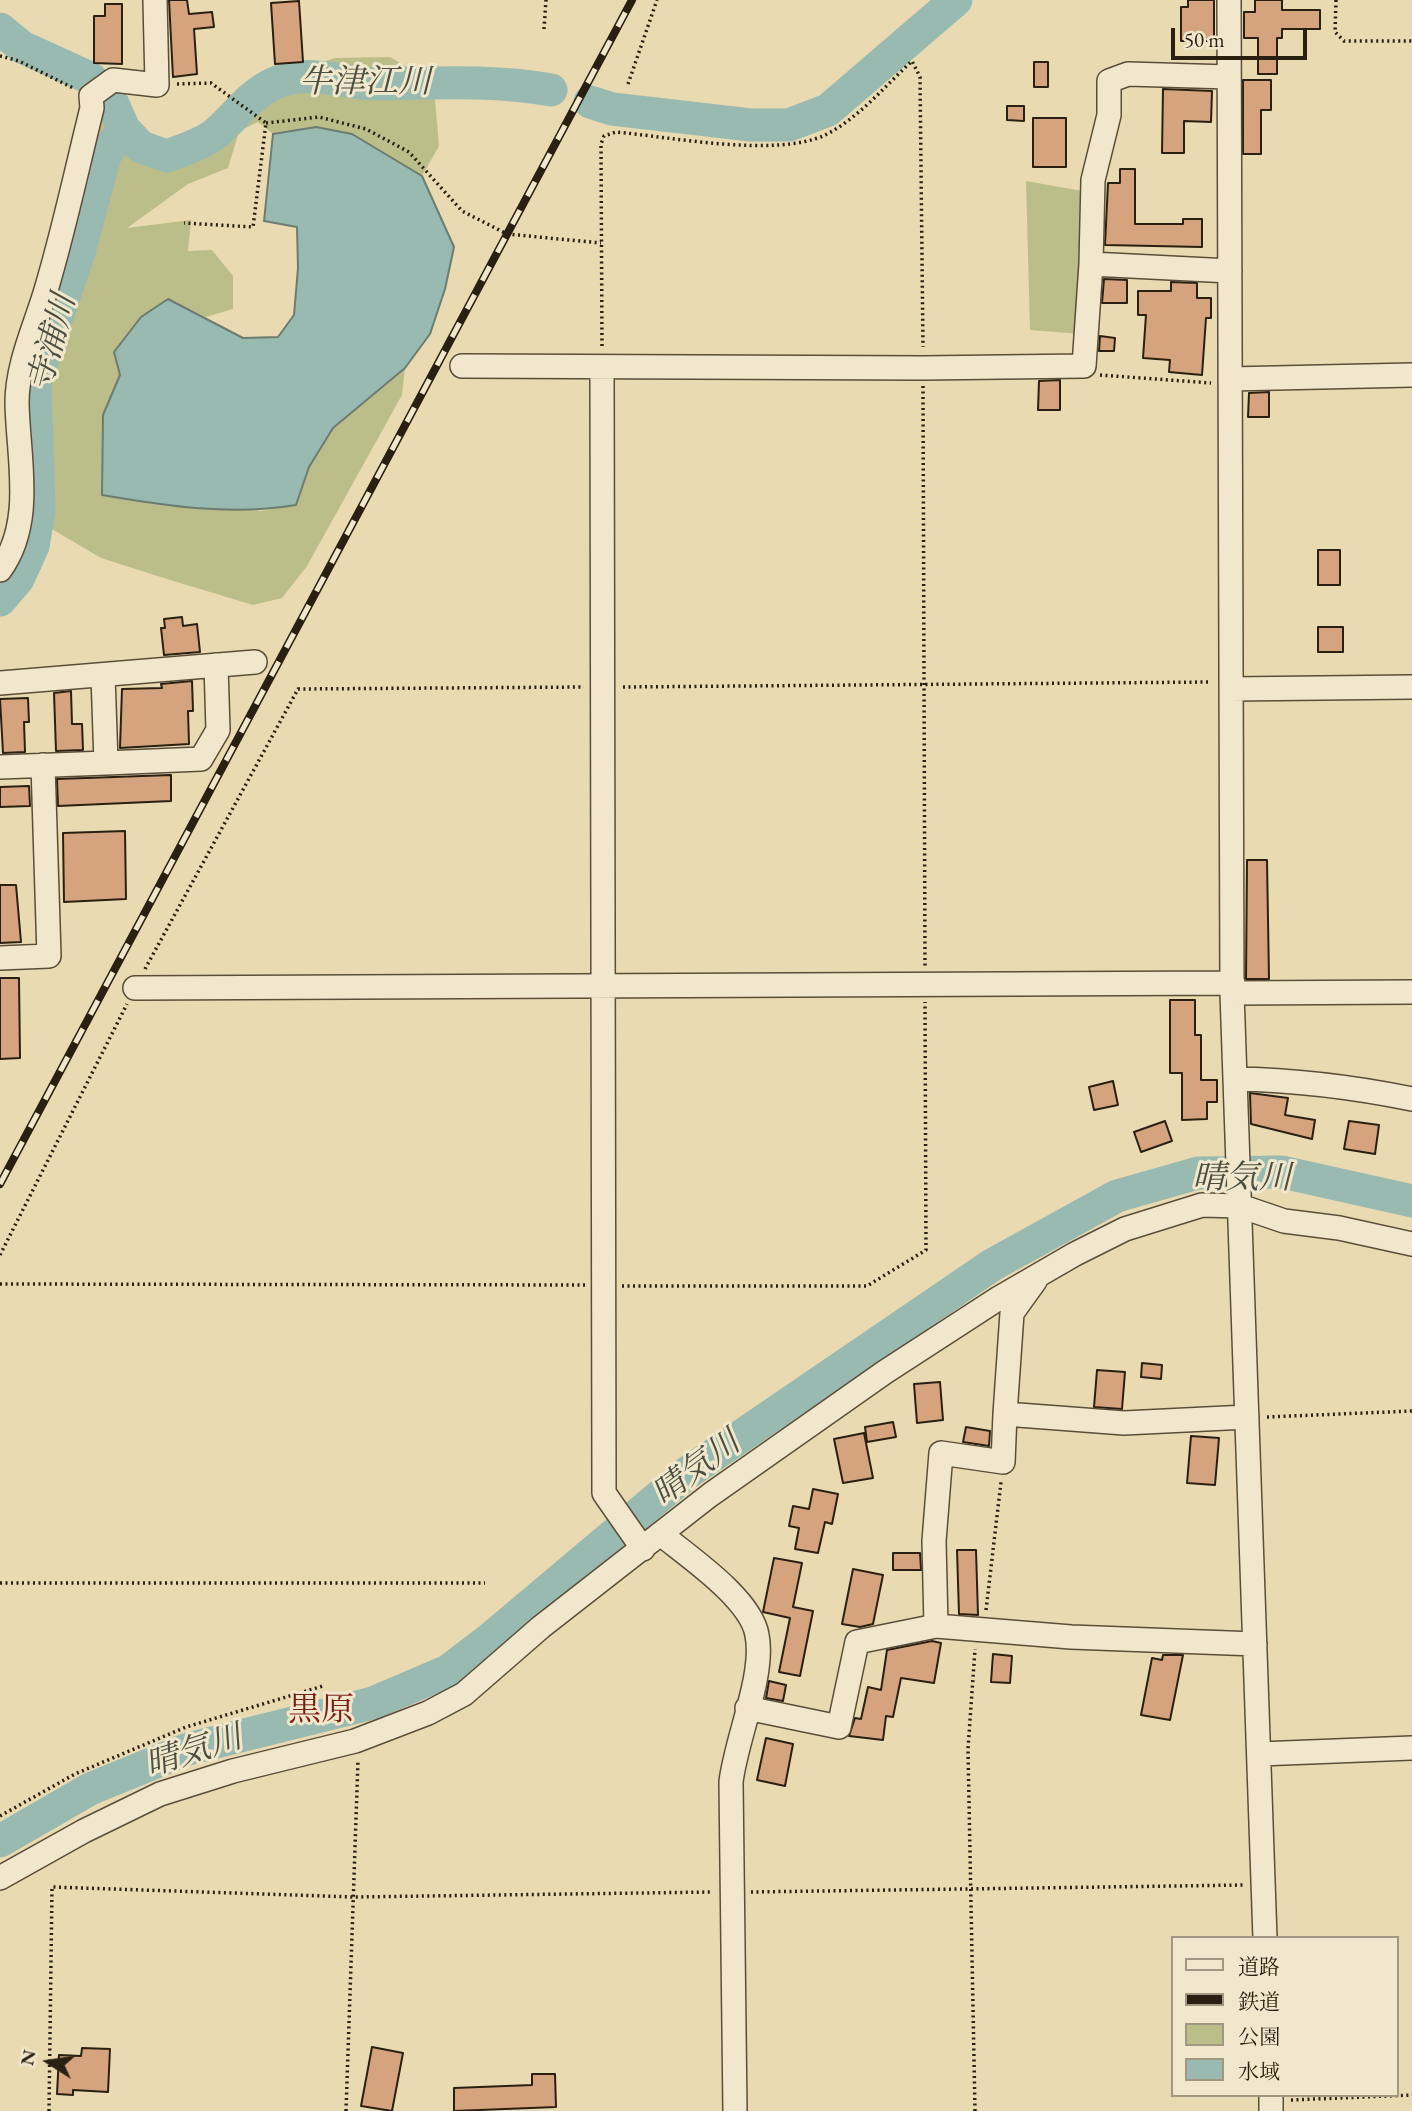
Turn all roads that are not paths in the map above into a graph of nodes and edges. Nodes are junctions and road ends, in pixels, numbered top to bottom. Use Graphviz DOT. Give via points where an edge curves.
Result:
graph roads {
  1 [pos="155,0"];
  2 [pos="1229,0"];
  3 [pos="1229,76"];
  4 [pos="1091,264"];
  5 [pos="1230,271"];
  6 [pos="462,366"];
  7 [pos="602,367"];
  8 [pos="1412,375"];
  9 [pos="1230,379"];
  10 [pos="0,570"];
  11 [pos="255,662"];
  12 [pos="216,666"];
  13 [pos="103,674"];
  14 [pos="0,683"];
  15 [pos="1412,687"];
  16 [pos="1231,689"];
  17 [pos="106,763"];
  18 [pos="43,765"];
  19 [pos="0,767"];
  20 [pos="0,958"];
  21 [pos="603,985"];
  22 [pos="135,988"];
  23 [pos="1233,988"];
  24 [pos="1412,992"];
  25 [pos="1235,1079"];
  26 [pos="1412,1099"];
  27 [pos="1240,1206"];
  28 [pos="1412,1244"];
  29 [pos="1040,1274"];
  30 [pos="1005,1414"];
  31 [pos="1247,1418"];
  32 [pos="662,1535"];
  33 [pos="640,1545"];
  34 [pos="936,1626"];
  35 [pos="1255,1644"];
  36 [pos="747,1709"];
  37 [pos="1412,1748"];
  38 [pos="1259,1754"];
  39 [pos="0,1878"];
  40 [pos="1265,1936"];
  41 [pos="735,2111"];
  1 -- 10 [label="street" via="157,85 113,80 99,89 21,368 17,401 20,516 13,548"];
  2 -- 3 [label="street"];
  3 -- 4 [label="street" via="1128,74 1109,81 1109,115 1093,180"];
  3 -- 5 [label="street"];
  4 -- 5 [label="street"];
  4 -- 7 [label="street" via="1084,366"];
  5 -- 9 [label="street"];
  6 -- 7 [label="street"];
  7 -- 21 [label="street"];
  8 -- 9 [label="street"];
  9 -- 16 [label="street"];
  11 -- 12 [label="street"];
  12 -- 13 [label="street"];
  12 -- 17 [label="street" via="218,730 201,759"];
  13 -- 14 [label="street"];
  13 -- 17 [label="street"];
  15 -- 16 [label="street"];
  16 -- 23 [label="street"];
  17 -- 18 [label="street"];
  18 -- 19 [label="street"];
  18 -- 20 [label="street" via="49,957"];
  21 -- 22 [label="street"];
  21 -- 23 [label="street"];
  21 -- 33 [label="street" via="604,1493"];
  23 -- 24 [label="street"];
  23 -- 25 [label="street"];
  25 -- 26 [label="street" via="1303,1082"];
  25 -- 27 [label="street"];
  27 -- 28 [label="street" via="1284,1221"];
  27 -- 29 [label="street" via="1202,1205 1169,1214 1125,1229"];
  27 -- 31 [label="street"];
  29 -- 30 [label="street" via="1012,1313"];
  29 -- 32 [label="street" via="885,1372 710,1495"];
  30 -- 31 [label="street" via="1124,1423"];
  30 -- 34 [label="street" via="1003,1462 941,1453 934,1541"];
  31 -- 35 [label="street"];
  32 -- 33 [label="street"];
  32 -- 36 [label="street" via="713,1577 746,1612 757,1634 757,1664"];
  33 -- 39 [label="street" via="464,1693 428,1713 355,1741 160,1794"];
  34 -- 35 [label="street"];
  34 -- 36 [label="street" via="857,1642 839,1727"];
  35 -- 38 [label="street"];
  36 -- 41 [label="street" via="731,1782"];
  37 -- 38 [label="street"];
  38 -- 40 [label="street"];
}
